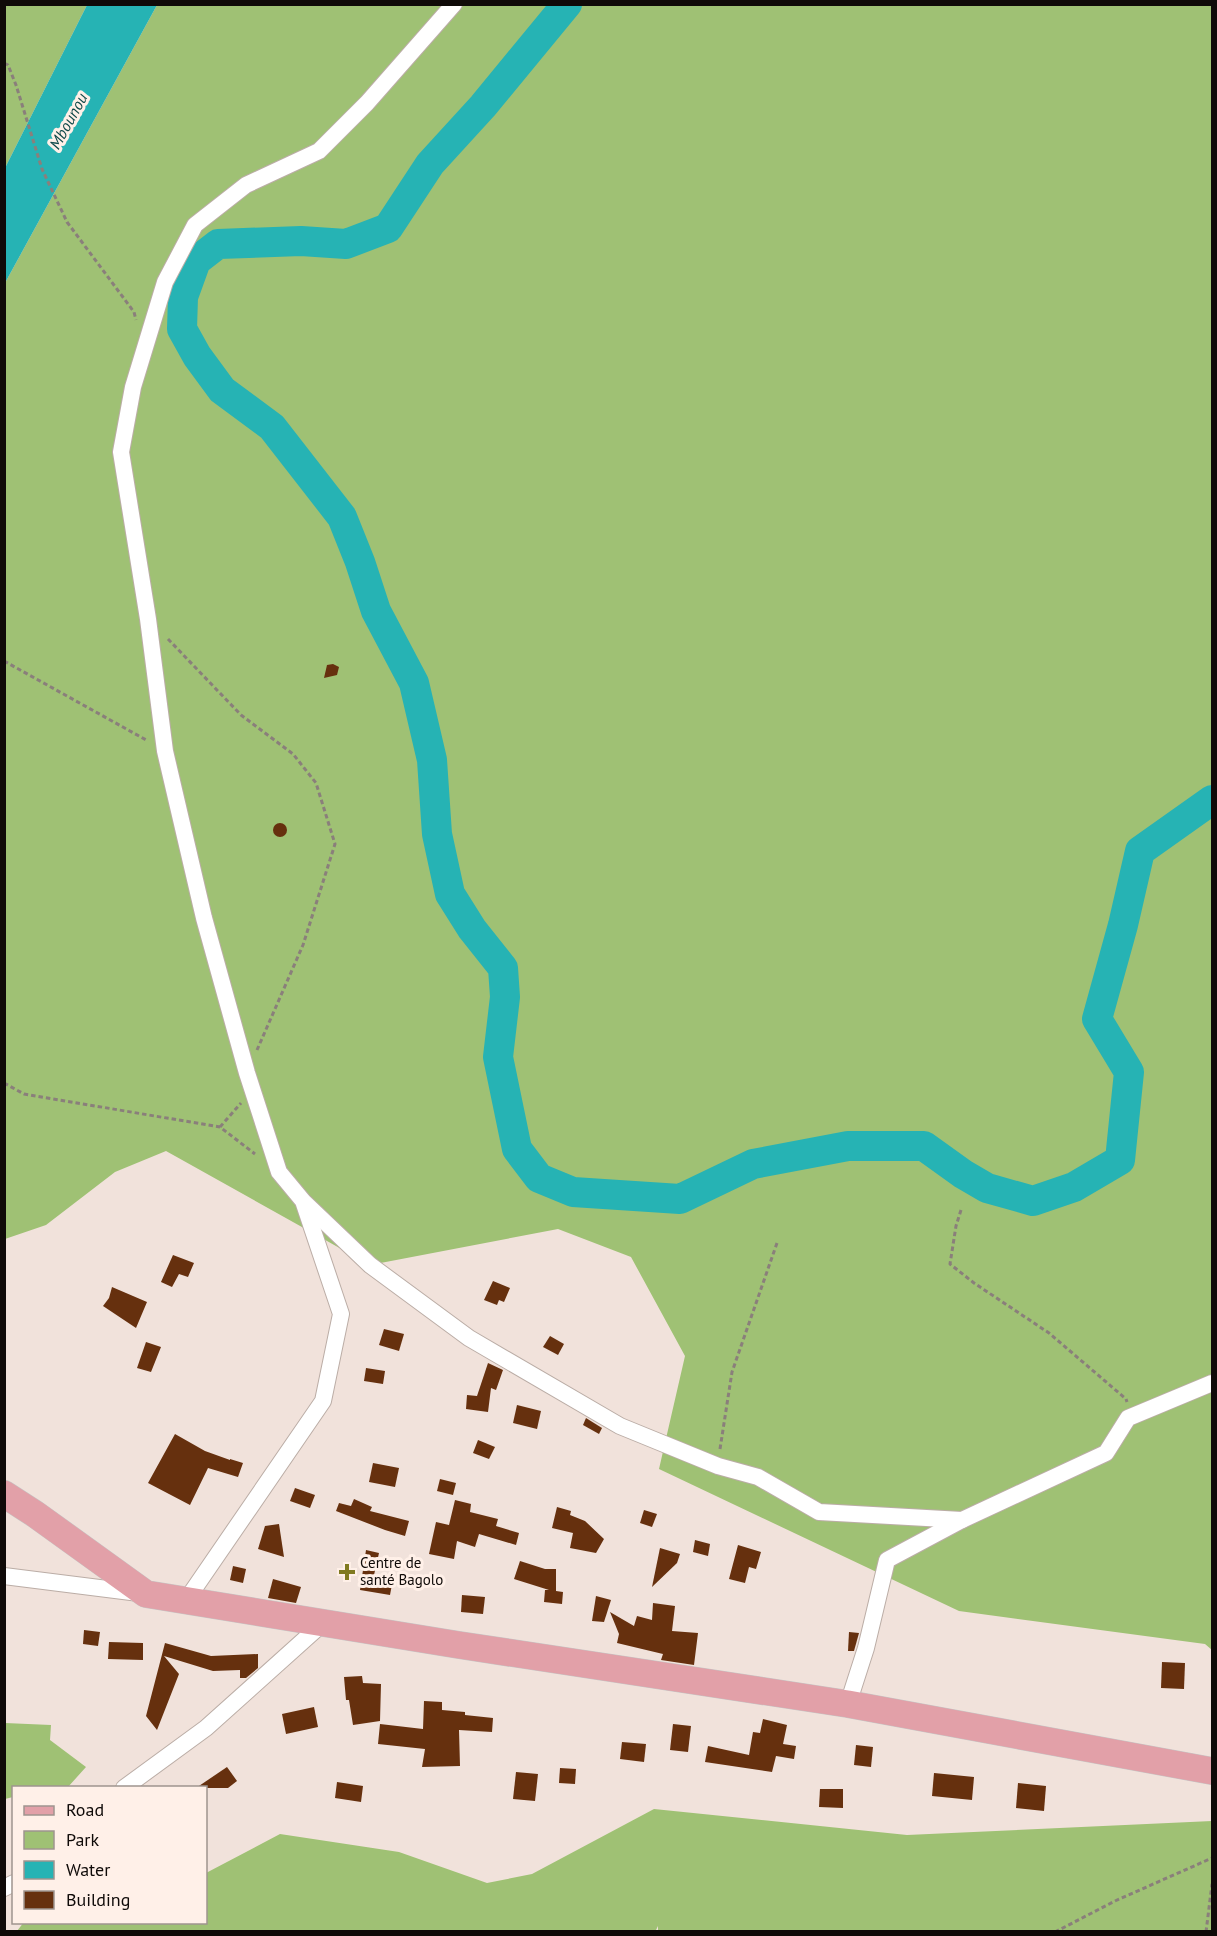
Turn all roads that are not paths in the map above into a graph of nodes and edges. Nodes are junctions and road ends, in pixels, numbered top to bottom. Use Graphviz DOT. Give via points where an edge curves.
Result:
graph roads {
  1 [pos="454,4"];
  2 [pos="303,1201"];
  3 [pos="1212,1383"];
  4 [pos="4,1494"];
  5 [pos="962,1520"];
  6 [pos="4,1576"];
  7 [pos="146,1594"];
  8 [pos="185,1602"];
  9 [pos="323,1623"];
  10 [pos="848,1704"];
  11 [pos="1212,1771"];
  12 [pos="127,1786"];
  1 -- 2 [label="street" via="368,103 319,151 246,185 195,225 165,282 133,387 121,452 165,751 204,918 279,1172"];
  2 -- 5 [label="street" via="370,1265 469,1338 620,1426 718,1466 758,1477 819,1512"];
  2 -- 8 [label="street" via="341,1314 323,1401"];
  3 -- 5 [label="street" via="1128,1418 1106,1453"];
  4 -- 7 [label="main road"];
  5 -- 10 [label="street" via="887,1560"];
  6 -- 7 [label="street"];
  7 -- 8 [label="main road"];
  8 -- 9 [label="main road"];
  9 -- 10 [label="main road"];
  9 -- 12 [label="street" via="206,1728"];
  10 -- 11 [label="main road"];
}
